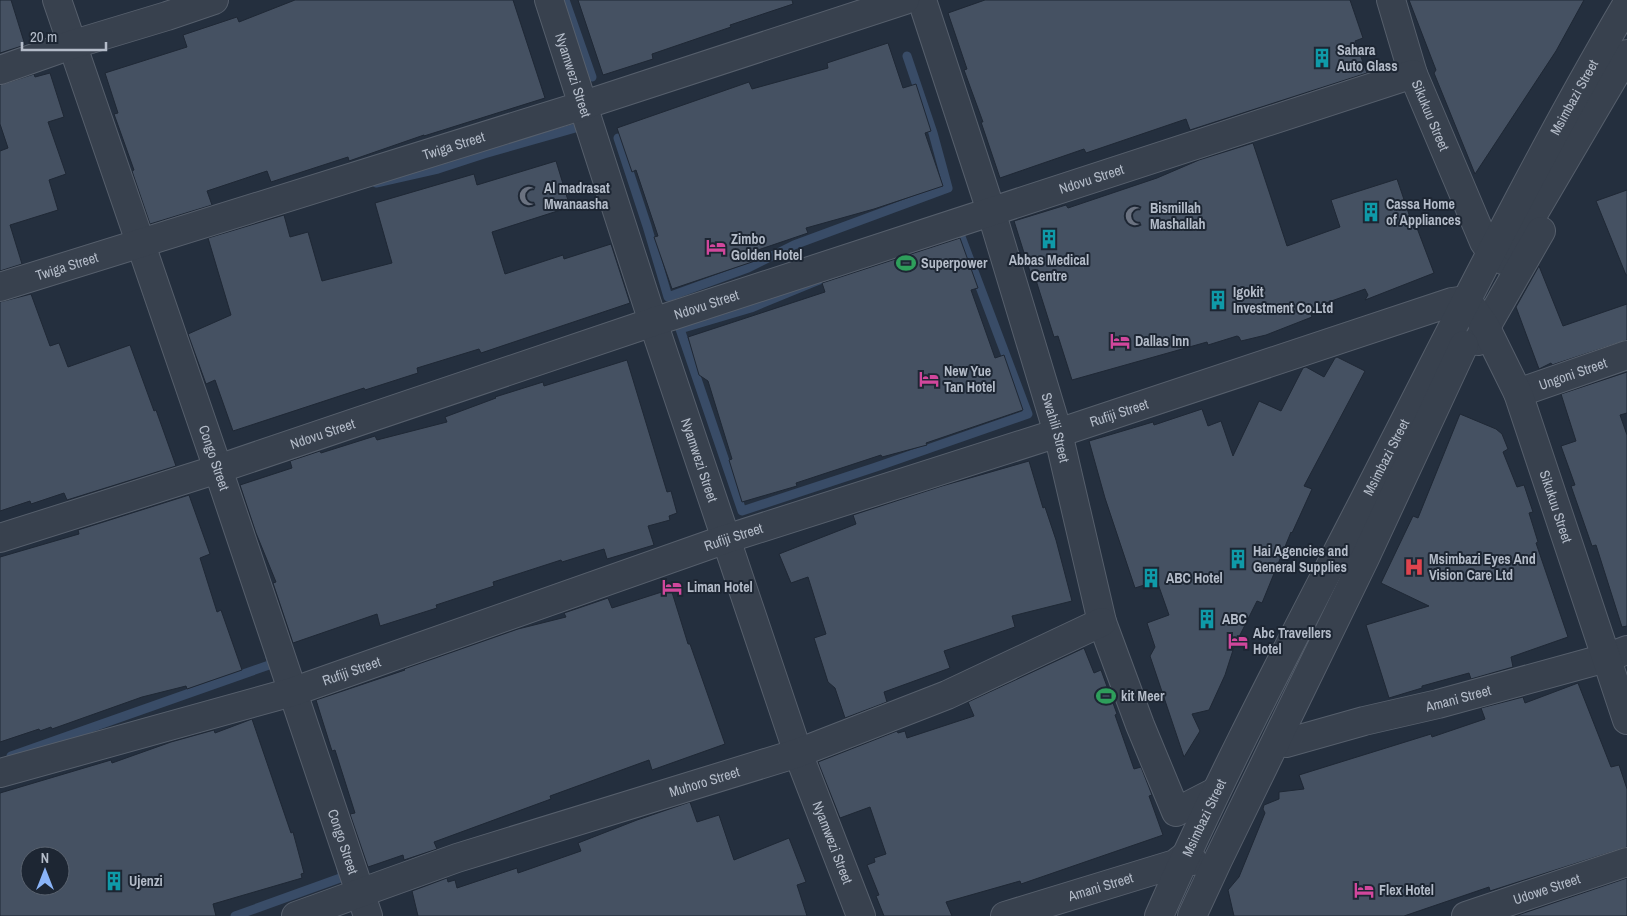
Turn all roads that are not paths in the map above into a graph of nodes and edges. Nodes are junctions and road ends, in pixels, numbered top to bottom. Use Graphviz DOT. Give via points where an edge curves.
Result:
graph roads {
  1 [pos="57,0"];
  2 [pos="214,0"];
  3 [pos="549,0"];
  4 [pos="905,0"];
  5 [pos="922,0"];
  6 [pos="1391,0"];
  7 [pos="1627,4"];
  8 [pos="1627,22"];
  9 [pos="71,45"];
  10 [pos="1627,54"];
  11 [pos="0,70"];
  12 [pos="1413,74"];
  13 [pos="1627,77"];
  14 [pos="584,105"];
  15 [pos="991,211"];
  16 [pos="141,244"];
  17 [pos="1503,260"];
  18 [pos="0,287"];
  19 [pos="1476,312"];
  20 [pos="653,322"];
  21 [pos="1627,355"];
  22 [pos="1518,393"];
  23 [pos="1058,433"];
  24 [pos="218,469"];
  25 [pos="0,538"];
  26 [pos="726,539"];
  27 [pos="1102,622"];
  28 [pos="1616,654"];
  29 [pos="292,692"];
  30 [pos="1627,720"];
  31 [pos="1286,743"];
  32 [pos="798,753"];
  33 [pos="0,773"];
  34 [pos="1215,792"];
  35 [pos="1627,862"];
  36 [pos="1205,866"];
  37 [pos="365,904"];
  38 [pos="296,916"];
  39 [pos="861,916"];
  40 [pos="1005,916"];
  41 [pos="1159,916"];
  42 [pos="1175,916"];
  43 [pos="1192,916"];
  44 [pos="1200,916"];
  45 [pos="1466,916"];
  1 -- 9 [label="street, Congo Street"];
  2 -- 9 [label="street"];
  3 -- 14 [label="street, Nyamwezi Street"];
  4 -- 14 [label="street, Twiga Street"];
  5 -- 15 [label="street, Swahili Street"];
  6 -- 12 [label="street, Sikukuu Street"];
  7 -- 17 [label="street, Msimbazi Street" via="1578,87"];
  8 -- 17 [label="street" via="1598,71"];
  9 -- 11 [label="street"];
  9 -- 16 [label="street, Congo Street"];
  10 -- 17 [label="street"];
  12 -- 15 [label="street, Ndovu Street"];
  12 -- 17 [label="street, Sikukuu Street" via="1484,242"];
  13 -- 17 [label="street, Msimbazi Street"];
  14 -- 16 [label="street, Twiga Street"];
  14 -- 20 [label="street, Nyamwezi Street"];
  15 -- 20 [label="street, Ndovu Street"];
  15 -- 23 [label="street, Swahili Street"];
  16 -- 18 [label="street, Twiga Street"];
  16 -- 24 [label="street, Congo Street"];
  17 -- 19 [label="street, Msimbazi Street"];
  19 -- 22 [label="street, Sikukuu Street"];
  19 -- 23 [label="street, Rufiji Street" via="1452,302"];
  19 -- 31 [label="street, Msimbazi Street"];
  19 -- 34 [label="street, Msimbazi Street"];
  19 -- 36 [label="street" via="1216,830"];
  20 -- 24 [label="street, Ndovu Street"];
  20 -- 26 [label="street, Nyamwezi Street"];
  21 -- 22 [label="street, Ungoni Street"];
  22 -- 28 [label="street, Sikukuu Street"];
  23 -- 26 [label="street, Rufiji Street"];
  23 -- 27 [label="street, Swahili Street"];
  24 -- 25 [label="street, Ndovu Street"];
  24 -- 29 [label="street, Congo Street"];
  26 -- 29 [label="street, Rufiji Street"];
  26 -- 32 [label="street, Nyamwezi Street"];
  27 -- 32 [label="street, Muhoro Street" via="947,695"];
  27 -- 34 [label="street, Swahili Street" via="1176,812"];
  28 -- 30 [label="street, Sikukuu Street"];
  28 -- 31 [label="street, Amani Street"];
  29 -- 33 [label="street, Rufiji Street"];
  29 -- 37 [label="street, Congo Street"];
  31 -- 36 [label="street, Msimbazi Street"];
  32 -- 37 [label="street, Muhoro Street" via="457,858"];
  32 -- 39 [label="street, Nyamwezi Street"];
  34 -- 36 [label="street, Msimbazi Street"];
  35 -- 45 [label="street, Udowe Street"];
  36 -- 40 [label="street, Amani Street" via="1175,864"];
  36 -- 41 [label="street, Msimbazi Street"];
  36 -- 42 [label="street"];
  36 -- 43 [label="street"];
  36 -- 44 [label="street, Msimbazi Street"];
  37 -- 38 [label="street, Muhoro Street"];
}
